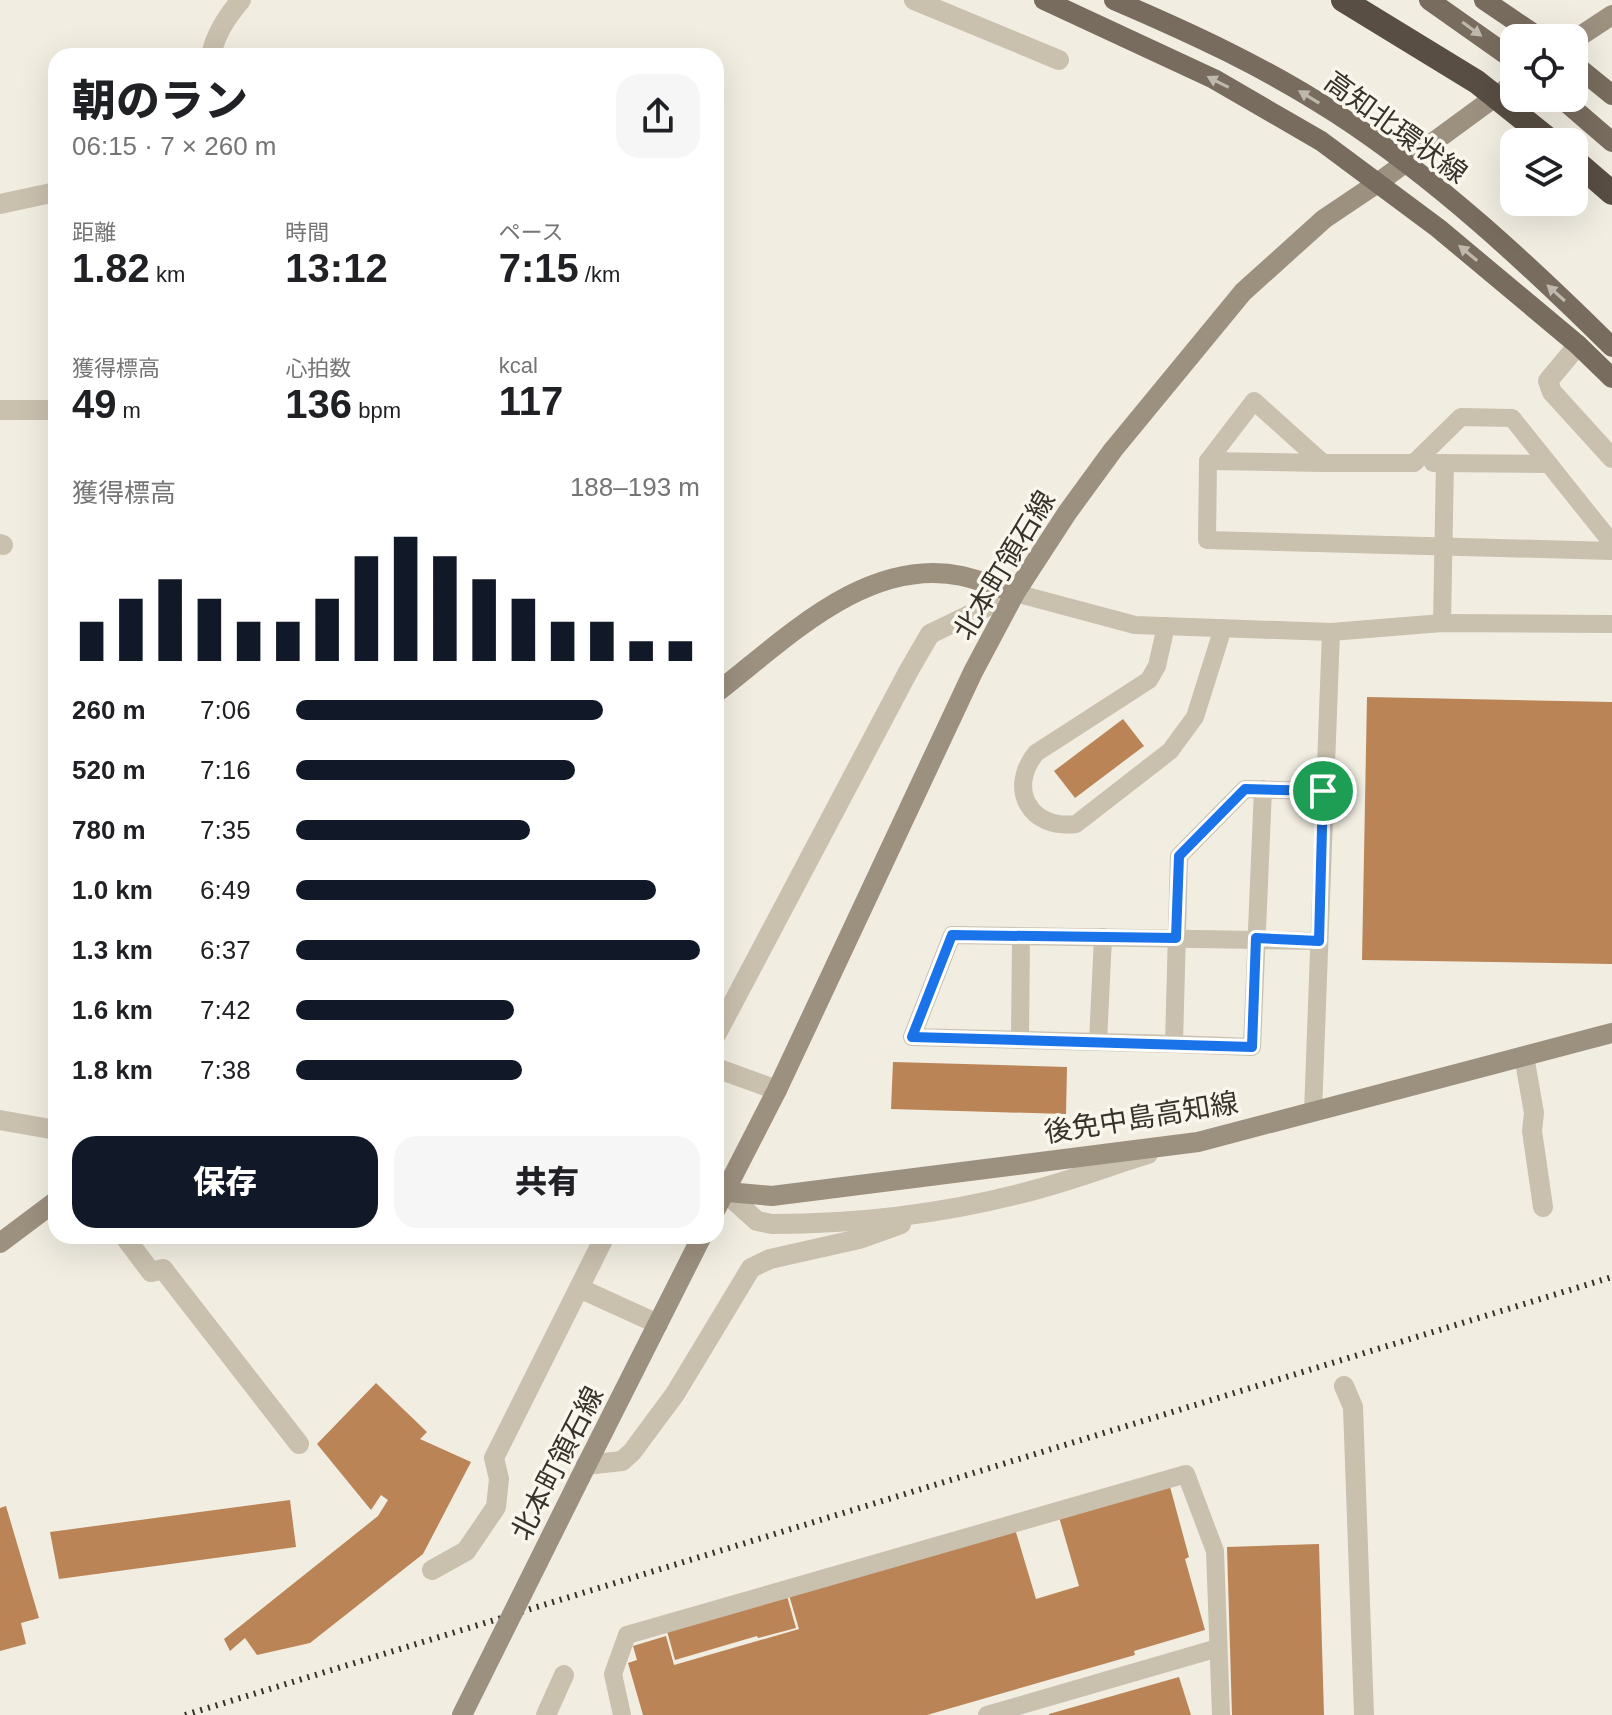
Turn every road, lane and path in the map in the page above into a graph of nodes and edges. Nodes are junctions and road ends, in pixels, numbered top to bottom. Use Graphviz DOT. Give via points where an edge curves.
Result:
graph roads {
  1 [pos="241,0"];
  2 [pos="914,0"];
  3 [pos="1044,0"];
  4 [pos="1114,0"];
  5 [pos="1343,0"];
  6 [pos="1429,0"];
  7 [pos="1484,0"];
  8 [pos="1612,15"];
  9 [pos="1519,24"];
  10 [pos="1588,31"];
  11 [pos="212,48"];
  12 [pos="1500,50"];
  13 [pos="1059,60"];
  14 [pos="1588,75"];
  15 [pos="1500,93"];
  16 [pos="1612,95"];
  17 [pos="1577,112"];
  18 [pos="1534,128"];
  19 [pos="1612,142"];
  20 [pos="1588,172"];
  21 [pos="1379,182"];
  22 [pos="1612,193"];
  23 [pos="48,194"];
  24 [pos="0,204"];
  25 [pos="1578,345"];
  26 [pos="1612,347"];
  27 [pos="1612,378"];
  28 [pos="0,410"];
  29 [pos="48,410"];
  30 [pos="1612,458"];
  31 [pos="1208,461"];
  32 [pos="1323,463"];
  33 [pos="1414,463"];
  34 [pos="1445,463"];
  35 [pos="1549,464"];
  36 [pos="1612,543"];
  37 [pos="1444,547"];
  38 [pos="1612,551"];
  39 [pos="1015,593"];
  40 [pos="1442,623"];
  41 [pos="1612,624"];
  42 [pos="1166,626"];
  43 [pos="1223,628"];
  44 [pos="1331,632"];
  45 [pos="724,687"];
  46 [pos="1263,789"];
  47 [pos="1323,791"];
  48 [pos="1021,936"];
  49 [pos="1103,937"];
  50 [pos="1176,938"];
  51 [pos="1256,938"];
  52 [pos="1319,941"];
  53 [pos="724,1020"];
  54 [pos="1612,1033"];
  55 [pos="1020,1040"];
  56 [pos="1098,1042"];
  57 [pos="1174,1044"];
  58 [pos="1524,1056"];
  59 [pos="724,1071"];
  60 [pos="777,1090"];
  61 [pos="1313,1112"];
  62 [pos="0,1120"];
  63 [pos="48,1129"];
  64 [pos="1175,1145"];
  65 [pos="724,1188"];
  66 [pos="724,1197"];
  67 [pos="724,1200"];
  68 [pos="48,1207"];
  69 [pos="1543,1207"];
  70 [pos="935,1211"];
  71 [pos="0,1243"];
  72 [pos="130,1244"];
  73 [pos="601,1244"];
  74 [pos="698,1244"];
  75 [pos="579,1288"];
  76 [pos="658,1324"];
  77 [pos="1344,1386"];
  78 [pos="299,1444"];
  79 [pos="583,1472"];
  80 [pos="432,1570"];
  81 [pos="1218,1648"];
  82 [pos="564,1675"];
  83 [pos="462,1715"];
  84 [pos="546,1715"];
  85 [pos="622,1715"];
  86 [pos="987,1715"];
  87 [pos="1221,1715"];
  88 [pos="1364,1715"];
  1 -- 11 [label="street"];
  2 -- 13 [label="street"];
  21 -- 3 [label="main road, one-way" via="1260,103"];
  26 -- 4 [label="main road, 高知北環状線, one-way, bridge" via="1471,217 1338,115 1261,68"];
  5 -- 18 [label="highway, bridge" via="1477,82"];
  6 -- 12 [label="main road, one-way"];
  7 -- 9 [label="main road"];
  8 -- 10 [label="main road"];
  14 -- 16 [label="main road"];
  15 -- 21 [label="main road, 北本町領石線"];
  17 -- 19 [label="main road"];
  20 -- 22 [label="highway"];
  25 -- 21 [label="main road, one-way"];
  21 -- 39 [label="main road, 北本町領石線" via="1324,219 1243,292 1113,450"];
  23 -- 24 [label="street"];
  25 -- 27 [label="main road"];
  25 -- 30 [label="street" via="1548,381"];
  28 -- 29 [label="street"];
  31 -- 32 [label="lane"];
  31 -- 32 [label="lane" via="1254,401"];
  31 -- 37 [label="lane" via="1207,540"];
  32 -- 33 [label="lane"];
  33 -- 34 [label="lane"];
  33 -- 35 [label="lane" via="1461,417 1512,418"];
  34 -- 35 [label="lane"];
  34 -- 37 [label="lane"];
  35 -- 36 [label="lane"];
  37 -- 38 [label="lane"];
  37 -- 40 [label="lane"];
  39 -- 42 [label="lane" via="1135,625"];
  39 -- 45 [label="main road" via="961,576 916,574 876,584 829,606"];
  39 -- 53 [label="street" via="930,634"];
  39 -- 60 [label="main road, 北本町領石線"];
  40 -- 41 [label="lane"];
  40 -- 44 [label="lane"];
  42 -- 43 [label="lane"];
  42 -- 43 [label="lane" via="1149,680 1036,753 1025,766 1025,801 1038,818 1059,826 1076,824 1170,751 1195,717"];
  43 -- 44 [label="lane"];
  44 -- 47 [label="lane"];
  46 -- 47 [label="lane"];
  46 -- 50 [label="lane" via="1245,789 1179,856"];
  46 -- 51 [label="lane"];
  47 -- 52 [label="lane"];
  48 -- 49 [label="lane"];
  48 -- 55 [label="lane"];
  48 -- 55 [label="lane" via="952,935 912,1037"];
  49 -- 50 [label="lane"];
  49 -- 56 [label="lane"];
  50 -- 51 [label="lane"];
  50 -- 57 [label="lane"];
  51 -- 52 [label="lane"];
  51 -- 57 [label="lane" via="1252,1047"];
  52 -- 61 [label="lane"];
  54 -- 58 [label="main road, 後免中島高知線"];
  55 -- 56 [label="lane"];
  56 -- 57 [label="lane"];
  58 -- 61 [label="main road, 後免中島高知線"];
  58 -- 69 [label="street"];
  59 -- 60 [label="street"];
  60 -- 65 [label="main road, 北本町領石線"];
  61 -- 64 [label="main road, 後免中島高知線"];
  62 -- 63 [label="street"];
  64 -- 66 [label="main road, 後免中島高知線" via="772,1196"];
  64 -- 70 [label="street" via="1037,1189"];
  67 -- 70 [label="street" via="772,1224"];
  68 -- 71 [label="main road"];
  70 -- 79 [label="street" via="859,1239 751,1268 675,1394 632,1452 622,1461"];
  72 -- 78 [label="street" via="151,1272 163,1269"];
  73 -- 75 [label="street"];
  74 -- 76 [label="main road, 北本町領石線"];
  75 -- 76 [label="street"];
  75 -- 80 [label="street" via="494,1458 499,1479 496,1507 466,1551"];
  76 -- 79 [label="main road, 北本町領石線"];
  77 -- 88 [label="street" via="1353,1407"];
  79 -- 83 [label="main road, 北本町領石線, bridge"];
  81 -- 85 [label="lane" via="1215,1551 1186,1474 627,1635 613,1674"];
  81 -- 86 [label="lane"];
  81 -- 87 [label="lane"];
  82 -- 84 [label="street"];
}
